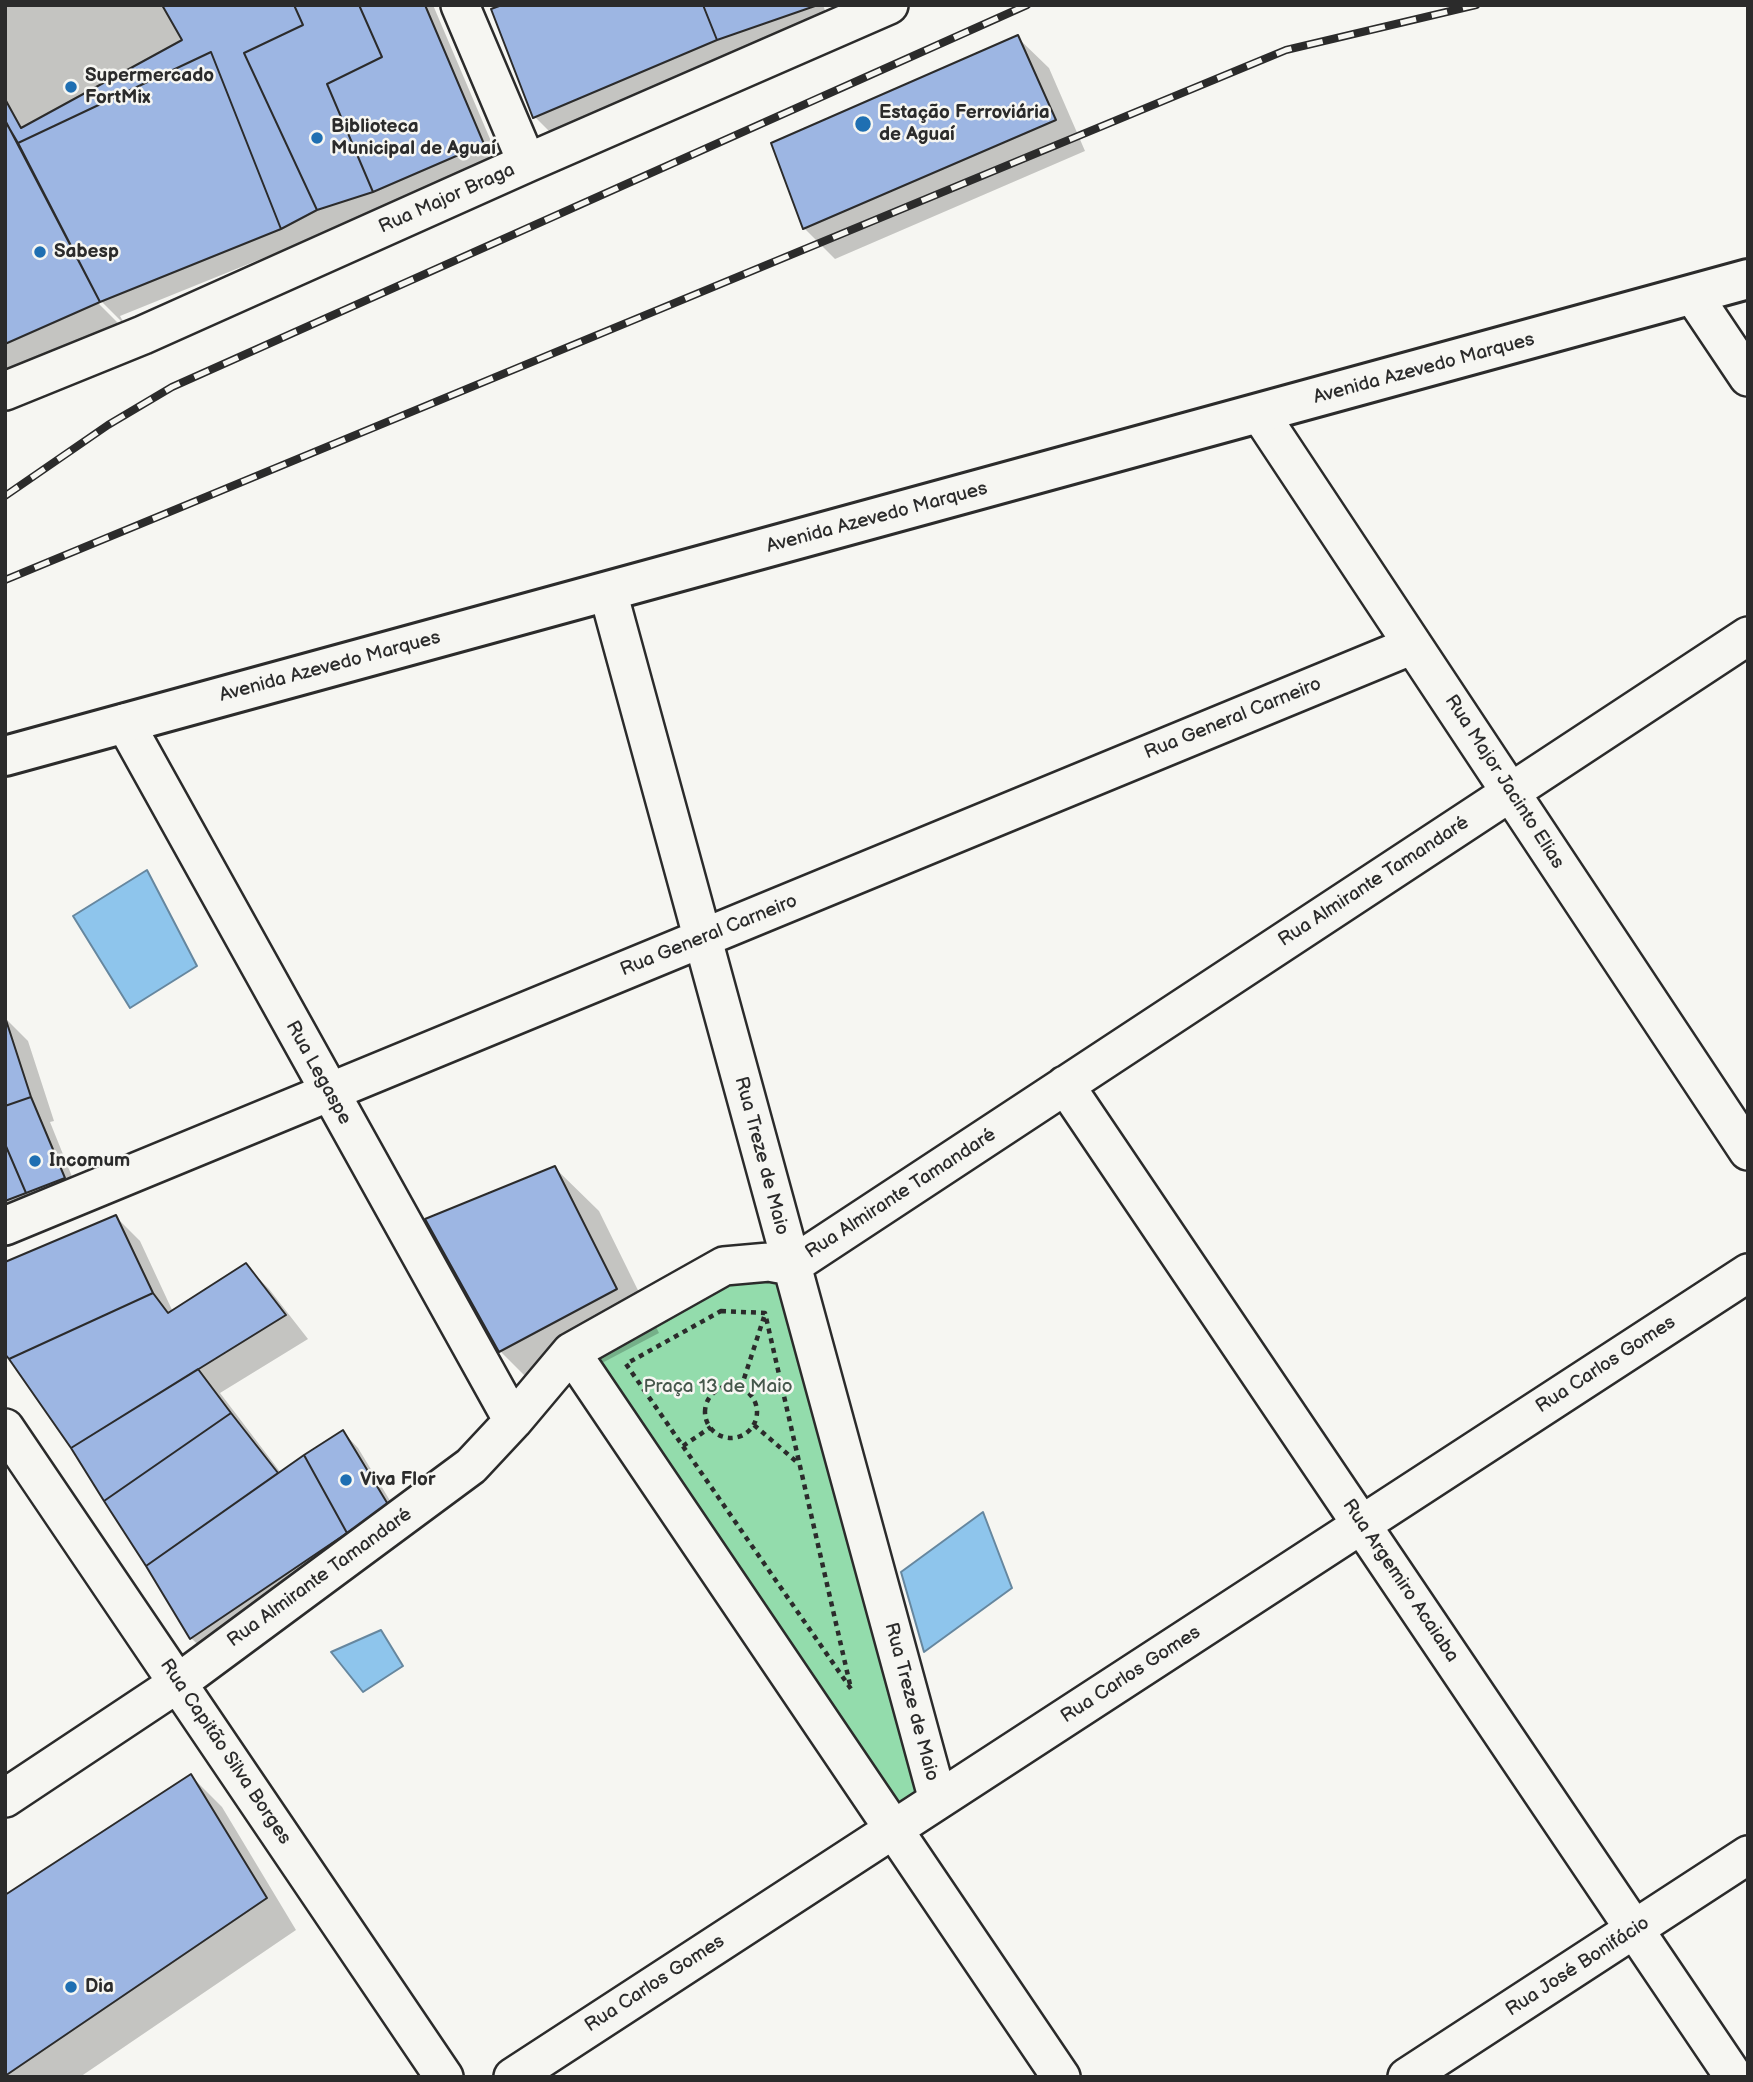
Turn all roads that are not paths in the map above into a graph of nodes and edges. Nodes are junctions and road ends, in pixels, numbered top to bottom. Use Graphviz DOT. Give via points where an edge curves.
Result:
graph roads {
  1 [pos="460,5"];
  2 [pos="889,5"];
  3 [pos="527,163"];
  4 [pos="1748,279"];
  5 [pos="1693,295"];
  6 [pos="1748,377"];
  7 [pos="5,391"];
  8 [pos="1260,414"];
  9 [pos="608,592"];
  10 [pos="1748,636"];
  11 [pos="1413,645"];
  12 [pos="125,723"];
  13 [pos="5,756"];
  14 [pos="1510,792"];
  15 [pos="702,939"];
  16 [pos="1065,1085"];
  17 [pos="329,1093"];
  18 [pos="1748,1151"];
  19 [pos="5,1226"];
  20 [pos="791,1266"];
  21 [pos="1748,1273"];
  22 [pos="571,1352"];
  23 [pos="513,1421"];
  24 [pos="5,1428"];
  25 [pos="1361,1524"];
  26 [pos="178,1683"];
  27 [pos="5,1798"];
  28 [pos="938,1800"];
  29 [pos="894,1829"];
  30 [pos="1748,1855"];
  31 [pos="1635,1930"];
  32 [pos="444,2077"];
  33 [pos="513,2077"];
  34 [pos="1061,2077"];
  35 [pos="1407,2077"];
  36 [pos="1734,2077"];
  1 -- 3 [label="street"];
  2 -- 3 [label="street, Rua Major Braga"];
  3 -- 7 [label="street, Rua Major Braga" via="143,335"];
  4 -- 5 [label="street, Avenida Azevedo Marques"];
  5 -- 6 [label="street"];
  5 -- 8 [label="street, Avenida Azevedo Marques"];
  8 -- 9 [label="street, Avenida Azevedo Marques"];
  8 -- 11 [label="street, Rua Major Jacinto Elias"];
  9 -- 12 [label="street, Avenida Azevedo Marques"];
  9 -- 15 [label="street, Rua Treze de Maio"];
  10 -- 14 [label="street, Rua Almirante Tamandaré"];
  11 -- 14 [label="street, Rua Major Jacinto Elias"];
  11 -- 15 [label="street, Rua General Carneiro"];
  12 -- 13 [label="street, Avenida Azevedo Marques"];
  12 -- 17 [label="street, Rua Legaspe"];
  14 -- 16 [label="street, Rua Almirante Tamandaré"];
  14 -- 18 [label="street, Rua Major Jacinto Elias"];
  15 -- 17 [label="street, Rua General Carneiro"];
  15 -- 20 [label="street, Rua Treze de Maio"];
  16 -- 20 [label="street, Rua Almirante Tamandaré"];
  16 -- 25 [label="street, Rua Argemiro Acaiaba"];
  17 -- 19 [label="street, Rua General Carneiro"];
  17 -- 23 [label="street, Rua Legaspe"];
  20 -- 22 [label="street, Rua Almirante Tamandaré" via="769,1262 724,1266"];
  20 -- 28 [label="street, Rua Treze de Maio"];
  21 -- 25 [label="street, Rua Carlos Gomes"];
  22 -- 23 [label="street, Rua Almirante Tamandaré"];
  22 -- 29 [label="street"];
  23 -- 26 [label="street, Rua Almirante Tamandaré" via="471,1466"];
  24 -- 26 [label="street, Rua Capitão Silva Borges"];
  25 -- 28 [label="street, Rua Carlos Gomes"];
  25 -- 31 [label="street, Rua Argemiro Acaiaba"];
  26 -- 27 [label="street, Rua Almirante Tamandaré"];
  26 -- 32 [label="street, Rua Capitão Silva Borges"];
  28 -- 29 [label="street, Rua Carlos Gomes"];
  29 -- 33 [label="street, Rua Carlos Gomes"];
  29 -- 34 [label="street"];
  30 -- 31 [label="street, Rua José Bonifácio"];
  31 -- 35 [label="street, Rua José Bonifácio"];
  31 -- 36 [label="street, Rua Argemiro Acaiaba"];
}
